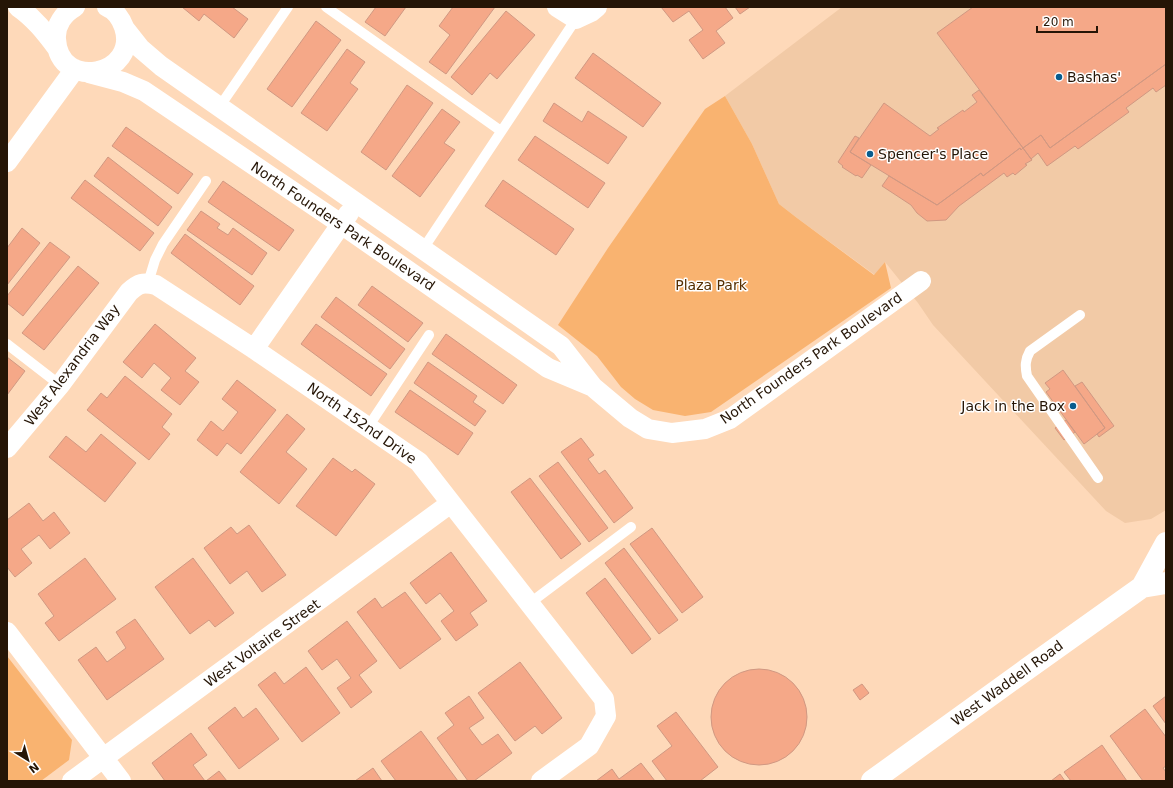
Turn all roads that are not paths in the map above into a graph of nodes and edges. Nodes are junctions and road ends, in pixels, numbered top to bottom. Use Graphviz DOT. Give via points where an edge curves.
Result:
graph roads {
  1 [pos="18,7"];
  2 [pos="75,7"];
  3 [pos="109,7"];
  4 [pos="288,7"];
  5 [pos="326,7"];
  6 [pos="557,7"];
  7 [pos="597,7"];
  8 [pos="576,19"];
  9 [pos="125,29"];
  10 [pos="57,48"];
  11 [pos="82,71"];
  12 [pos="220,106"];
  13 [pos="501,131"];
  14 [pos="7,162"];
  15 [pos="206,181"];
  16 [pos="356,203"];
  17 [pos="341,224"];
  18 [pos="423,249"];
  19 [pos="921,281"];
  20 [pos="143,283"];
  21 [pos="1080,316"];
  22 [pos="429,335"];
  23 [pos="7,344"];
  24 [pos="254,349"];
  25 [pos="60,385"];
  26 [pos="593,387"];
  27 [pos="368,427"];
  28 [pos="7,448"];
  29 [pos="1098,478"];
  30 [pos="451,503"];
  31 [pos="631,527"];
  32 [pos="1166,543"];
  33 [pos="1166,583"];
  34 [pos="1142,587"];
  35 [pos="530,603"];
  36 [pos="7,632"];
  37 [pos="104,759"];
  38 [pos="72,781"];
  39 [pos="121,781"];
  40 [pos="541,781"];
  41 [pos="872,781"];
  1 -- 10 [label="street" via="42,28"];
  2 -- 10 [label="street" via="62,17 57,27"];
  3 -- 9 [label="street, North Founders Park Boulevard"];
  4 -- 12 [label="lane"];
  5 -- 13 [label="lane"];
  6 -- 8 [label="street"];
  7 -- 8 [label="street"];
  8 -- 13 [label="lane"];
  9 -- 11 [label="street" via="124,51 118,60 100,72"];
  9 -- 12 [label="street, North Founders Park Boulevard" via="151,58"];
  10 -- 11 [label="street" via="67,64"];
  11 -- 14 [label="street"];
  11 -- 17 [label="street, North Founders Park Boulevard" via="123,82 144,91"];
  12 -- 16 [label="street, North Founders Park Boulevard"];
  13 -- 18 [label="lane"];
  15 -- 20 [label="lane" via="163,244"];
  16 -- 17 [label="street"];
  16 -- 18 [label="street, North Founders Park Boulevard"];
  17 -- 24 [label="street"];
  17 -- 26 [label="street, North Founders Park Boulevard" via="548,368"];
  18 -- 26 [label="street, North Founders Park Boulevard" via="561,346"];
  19 -- 26 [label="street, North Founders Park Boulevard" via="730,418 705,429 672,433 648,429 630,418"];
  20 -- 24 [label="street, North 152nd Drive" via="156,285"];
  20 -- 25 [label="street, West Alexandria Way" via="125,296"];
  21 -- 29 [label="lane" via="1030,351 1025,364 1026,376"];
  22 -- 27 [label="lane"];
  23 -- 25 [label="lane"];
  24 -- 27 [label="street, North 152nd Drive"];
  25 -- 28 [label="street, West Alexandria Way"];
  27 -- 30 [label="street, North 152nd Drive" via="419,462"];
  30 -- 35 [label="street, North 152nd Drive"];
  30 -- 37 [label="street, West Voltaire Street"];
  31 -- 35 [label="lane"];
  32 -- 34 [label="main road, West Waddell Road"];
  33 -- 34 [label="main road, West Waddell Road"];
  34 -- 41 [label="main road, West Waddell Road"];
  35 -- 40 [label="street, North 152nd Drive" via="604,699 606,716 589,746"];
  36 -- 37 [label="street"];
  37 -- 38 [label="street, West Voltaire Street"];
  37 -- 39 [label="street"];
}
